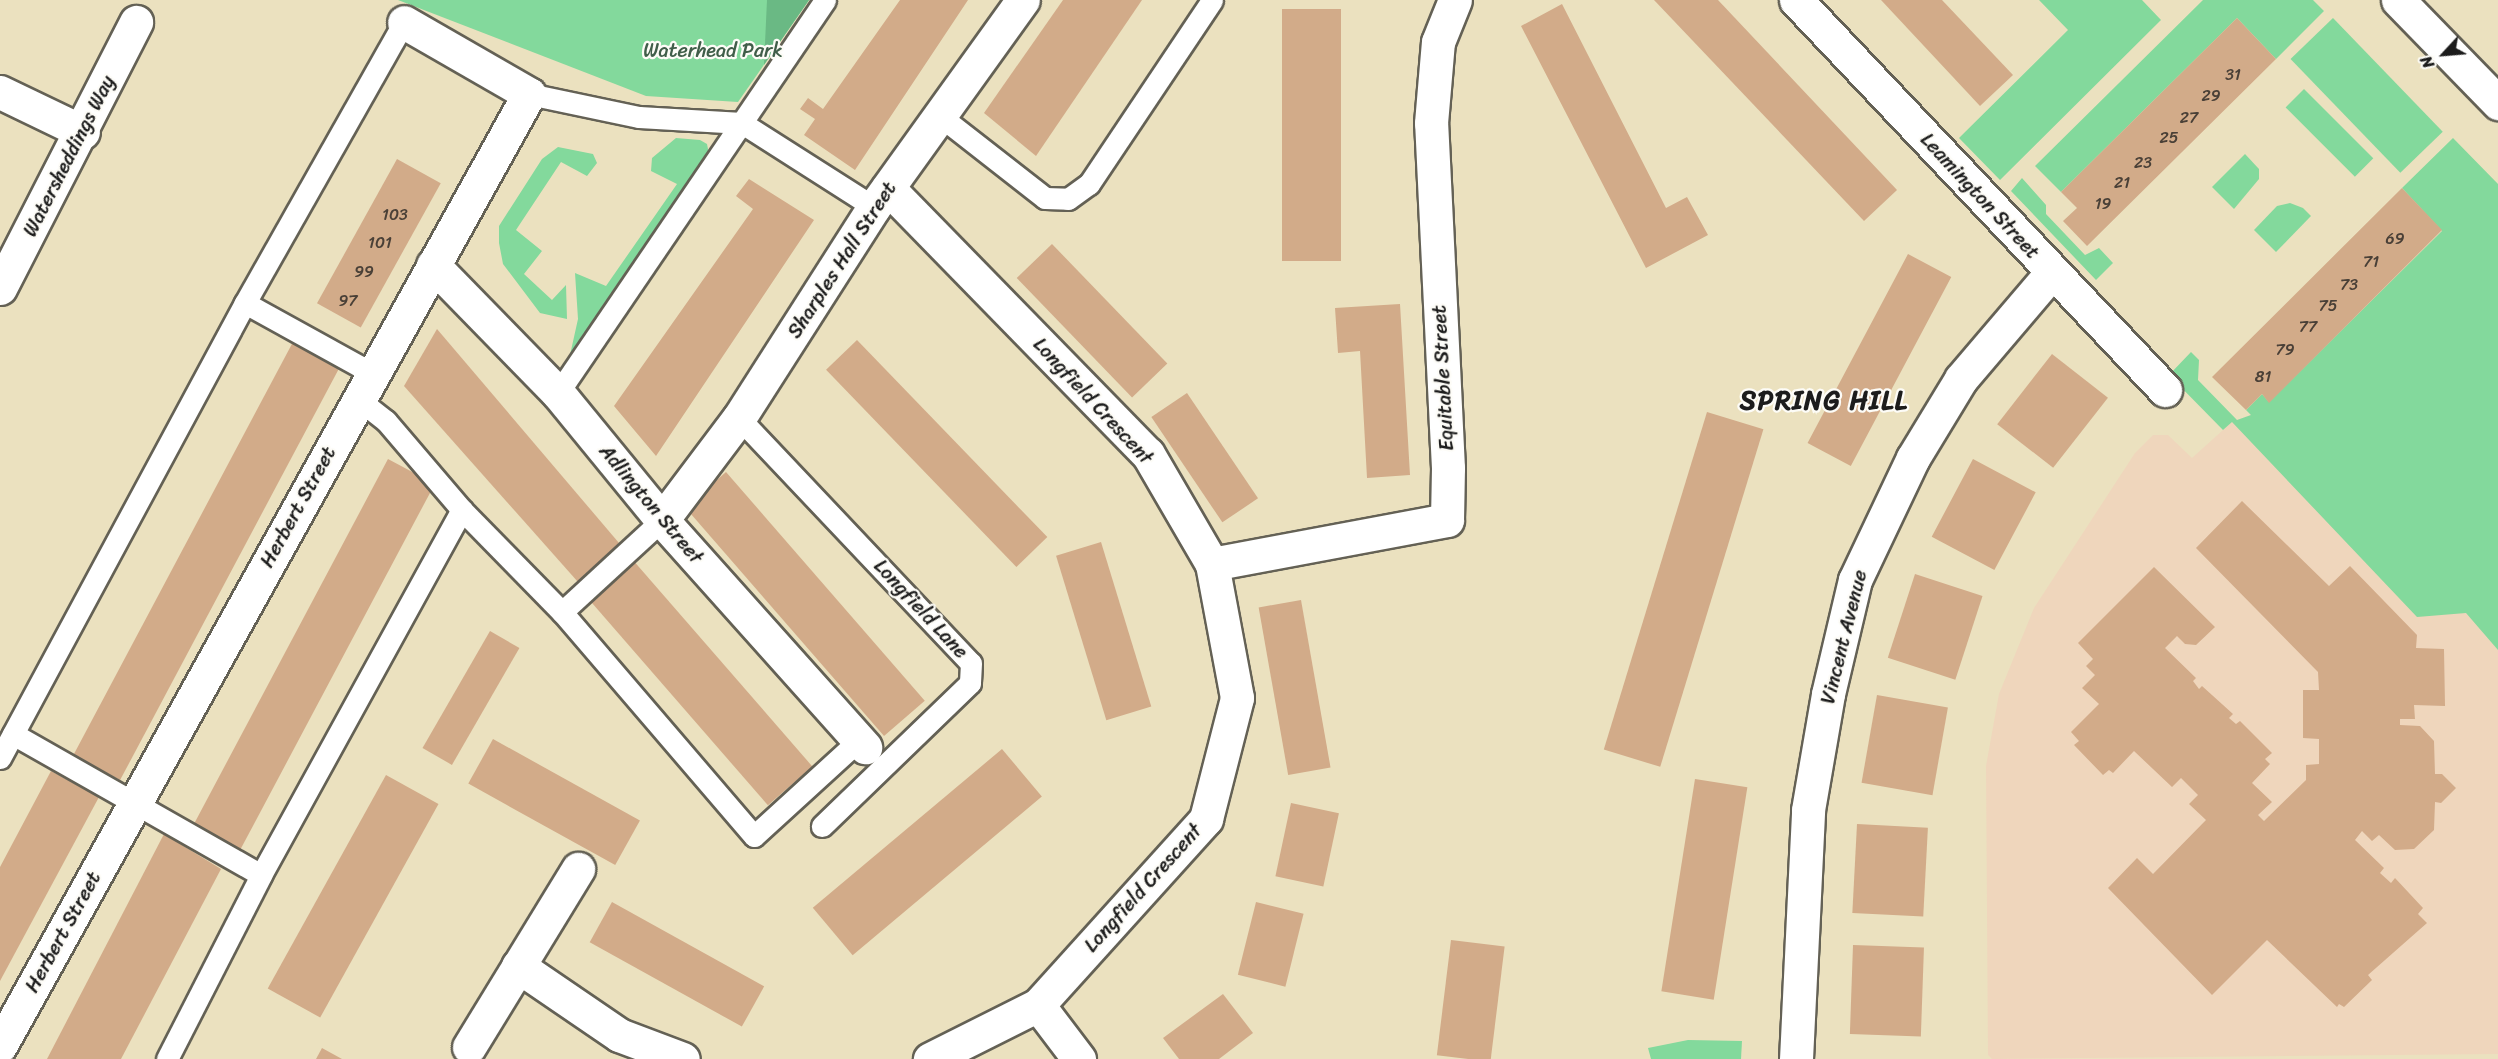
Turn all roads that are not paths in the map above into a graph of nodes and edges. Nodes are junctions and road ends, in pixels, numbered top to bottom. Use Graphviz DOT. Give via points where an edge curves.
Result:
graph roads {
  1 [pos="825,0"];
  2 [pos="1023,0"];
  3 [pos="1212,0"];
  4 [pos="1455,0"];
  5 [pos="1796,0"];
  6 [pos="2398,0"];
  7 [pos="136,22"];
  8 [pos="404,22"];
  9 [pos="0,92"];
  10 [pos="529,94"];
  11 [pos="2498,103"];
  12 [pos="940,116"];
  13 [pos="742,123"];
  14 [pos="83,132"];
  15 [pos="881,198"];
  16 [pos="433,265"];
  17 [pos="2052,272"];
  18 [pos="0,288"];
  19 [pos="244,303"];
  20 [pos="365,386"];
  21 [pos="2165,390"];
  22 [pos="558,393"];
  23 [pos="739,418"];
  24 [pos="462,510"];
  25 [pos="662,520"];
  26 [pos="1212,564"];
  27 [pos="562,612"];
  28 [pos="13,734"];
  29 [pos="862,744"];
  30 [pos="0,758"];
  31 [pos="133,805"];
  32 [pos="822,826"];
  33 [pos="578,868"];
  34 [pos="261,875"];
  35 [pos="518,966"];
  36 [pos="1038,1005"];
  37 [pos="0,1046"];
  38 [pos="469,1047"];
  39 [pos="167,1059"];
  40 [pos="683,1059"];
  41 [pos="930,1059"];
  42 [pos="1079,1059"];
  43 [pos="1796,1059"];
  1 -- 13 [label="lane"];
  2 -- 12 [label="street, Sharples Hall Street"];
  3 -- 12 [label="lane" via="1089,184 1068,199 1046,198"];
  4 -- 26 [label="street, Equitable Street" via="1438,42 1431,123 1448,468 1447,520"];
  5 -- 17 [label="street, Leamington Street"];
  6 -- 11 [label="street"];
  7 -- 14 [label="street, Watersheddings Way"];
  8 -- 10 [label="street"];
  8 -- 19 [label="lane"];
  9 -- 14 [label="street"];
  10 -- 13 [label="lane" via="639,117"];
  10 -- 16 [label="street, Herbert Street"];
  12 -- 15 [label="street, Sharples Hall Street"];
  13 -- 15 [label="lane"];
  13 -- 22 [label="lane"];
  14 -- 18 [label="street, Watersheddings Way"];
  15 -- 23 [label="street, Sharples Hall Street"];
  15 -- 26 [label="street, Longfield Crescent" via="1149,454"];
  16 -- 20 [label="street, Herbert Street"];
  16 -- 22 [label="street, Adlington Street"];
  17 -- 21 [label="street, Leamington Street"];
  17 -- 43 [label="street, Vincent Avenue" via="1961,379 1913,458 1855,580 1828,693 1808,810"];
  19 -- 20 [label="lane"];
  19 -- 28 [label="lane"];
  20 -- 24 [label="lane" via="386,421"];
  20 -- 31 [label="street, Herbert Street"];
  22 -- 25 [label="street, Adlington Street"];
  23 -- 25 [label="street, Sharples Hall Street"];
  23 -- 32 [label="lane, Longfield Lane" via="972,663 970,683"];
  24 -- 27 [label="lane"];
  24 -- 34 [label="lane"];
  25 -- 27 [label="lane"];
  25 -- 29 [label="street, Adlington Street"];
  26 -- 36 [label="street, Longfield Crescent" via="1237,698 1206,819"];
  27 -- 29 [label="lane" via="754,836"];
  28 -- 30 [label="lane"];
  28 -- 31 [label="lane"];
  31 -- 34 [label="lane"];
  31 -- 37 [label="street, Herbert Street"];
  33 -- 35 [label="street"];
  34 -- 39 [label="lane"];
  35 -- 38 [label="street"];
  35 -- 40 [label="street" via="619,1035"];
  36 -- 41 [label="street, Longfield Crescent"];
  36 -- 42 [label="street"];
}
